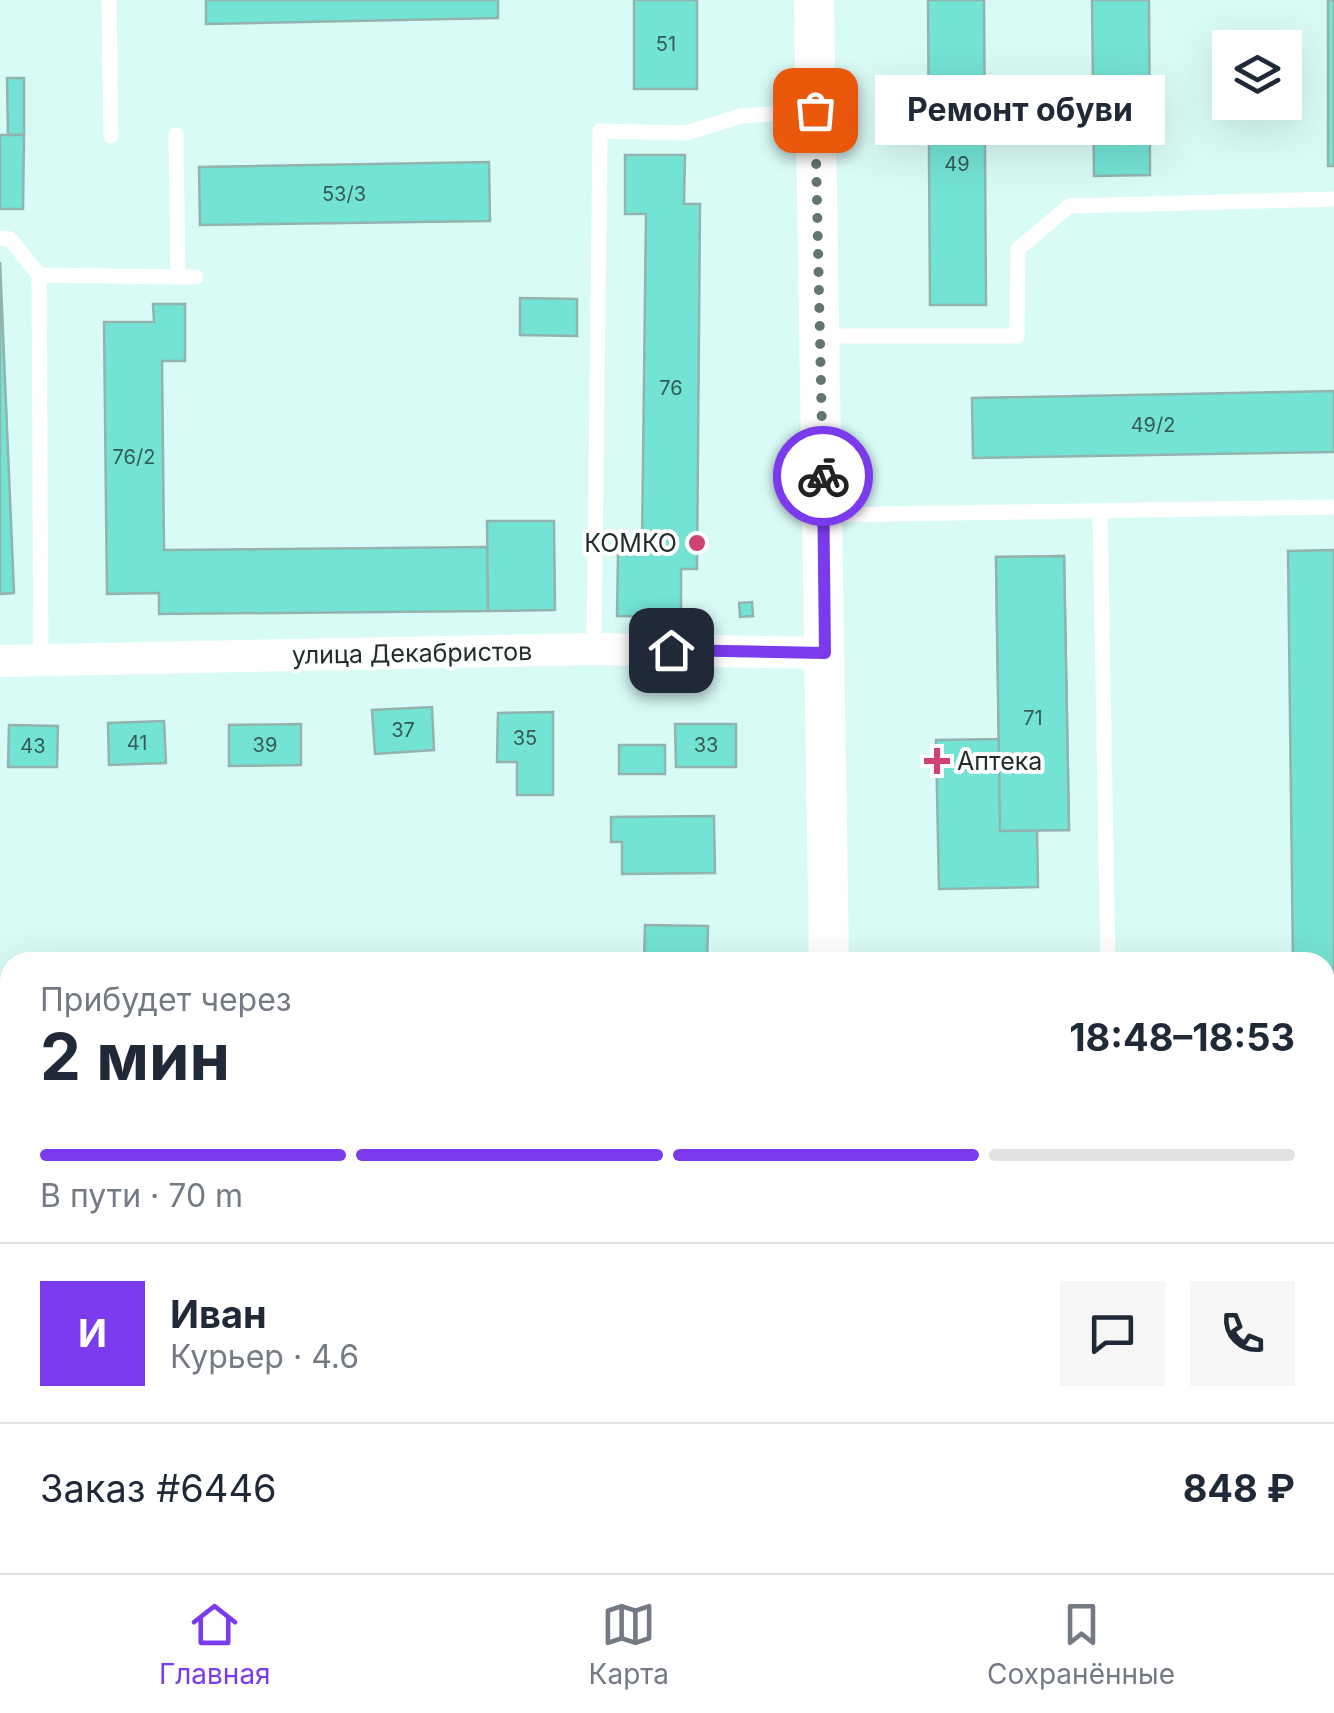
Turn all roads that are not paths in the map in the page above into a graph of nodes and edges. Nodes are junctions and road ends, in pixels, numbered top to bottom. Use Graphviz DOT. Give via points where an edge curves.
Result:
graph roads {
  1 [pos="109,0"];
  2 [pos="814,0"];
  3 [pos="815,110"];
  4 [pos="111,136"];
  5 [pos="176,136"];
  6 [pos="1334,199"];
  7 [pos="0,238"];
  8 [pos="39,275"];
  9 [pos="178,277"];
  10 [pos="196,277"];
  11 [pos="821,336"];
  12 [pos="1334,507"];
  13 [pos="1100,510"];
  14 [pos="823,514"];
  15 [pos="594,649"];
  16 [pos="825,653"];
  17 [pos="41,660"];
  18 [pos="0,661"];
  19 [pos="829,952"];
  20 [pos="1108,952"];
  1 -- 4 [label="lane"];
  2 -- 3 [label="street"];
  3 -- 11 [label="street"];
  3 -- 15 [label="lane" via="740,116 686,133 600,131"];
  5 -- 9 [label="lane"];
  6 -- 11 [label="lane" via="1070,206 1018,250 1017,336"];
  7 -- 8 [label="lane" via="10,239"];
  8 -- 9 [label="lane"];
  8 -- 17 [label="lane"];
  9 -- 10 [label="lane"];
  11 -- 14 [label="street"];
  12 -- 13 [label="lane"];
  13 -- 14 [label="lane"];
  13 -- 20 [label="lane"];
  14 -- 16 [label="street"];
  15 -- 16 [label="street, улица Декабристов"];
  15 -- 17 [label="street, улица Декабристов"];
  16 -- 19 [label="street"];
  17 -- 18 [label="street, улица Декабристов"];
}
